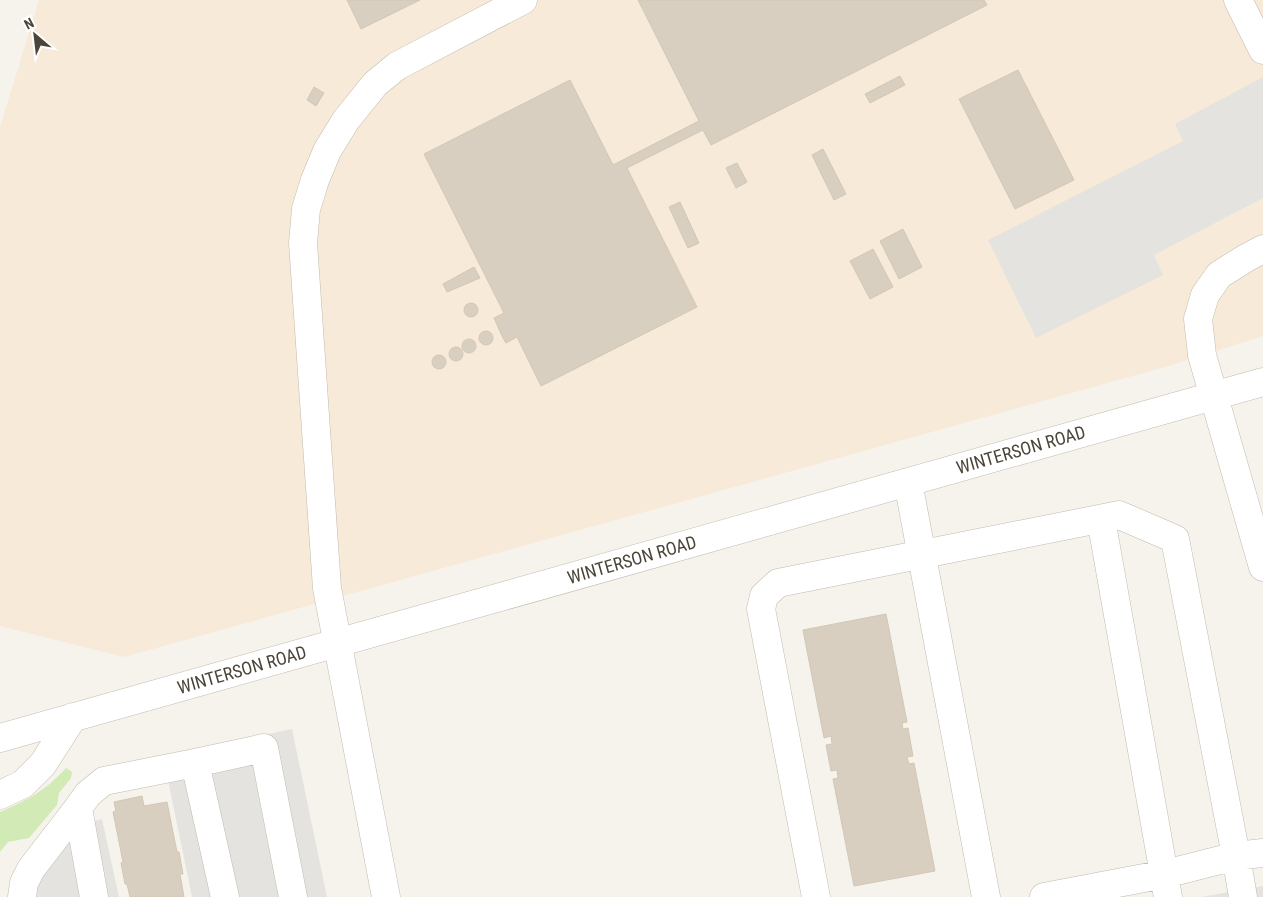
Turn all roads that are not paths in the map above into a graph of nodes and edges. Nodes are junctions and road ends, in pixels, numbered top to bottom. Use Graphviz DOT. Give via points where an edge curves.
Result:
graph roads {
  1 [pos="522,0"];
  2 [pos="1238,0"];
  3 [pos="1263,50"];
  4 [pos="1263,249"];
  5 [pos="1263,382"];
  6 [pos="1215,395"];
  7 [pos="908,482"];
  8 [pos="1102,519"];
  9 [pos="922,555"];
  10 [pos="1263,567"];
  11 [pos="338,642"];
  12 [pos="73,717"];
  13 [pos="0,738"];
  14 [pos="195,763"];
  15 [pos="0,795"];
  16 [pos="78,808"];
  17 [pos="1263,853"];
  18 [pos="1236,856"];
  19 [pos="1167,886"];
  20 [pos="22,897"];
  21 [pos="94,897"];
  22 [pos="225,897"];
  23 [pos="293,897"];
  24 [pos="386,897"];
  25 [pos="816,897"];
  26 [pos="986,897"];
  27 [pos="1044,897"];
  28 [pos="1243,897"];
  1 -- 11 [label="street" via="397,66 374,84 327,151 306,210 303,243 327,588"];
  2 -- 3 [label="street"];
  4 -- 6 [label="street" via="1219,275 1205,295 1198,319 1202,355"];
  5 -- 6 [label="street, WINTERSON ROAD"];
  6 -- 7 [label="street, WINTERSON ROAD"];
  6 -- 10 [label="street"];
  7 -- 9 [label="street"];
  7 -- 11 [label="street, WINTERSON ROAD"];
  8 -- 9 [label="street"];
  8 -- 18 [label="street" via="1119,515 1175,539"];
  8 -- 19 [label="street"];
  9 -- 25 [label="street" via="778,583 764,596 761,609"];
  9 -- 26 [label="street"];
  11 -- 12 [label="street, WINTERSON ROAD"];
  11 -- 24 [label="street"];
  12 -- 13 [label="street, WINTERSON ROAD"];
  12 -- 15 [label="street" via="43,764 23,784"];
  14 -- 16 [label="street" via="104,781 88,794"];
  14 -- 22 [label="street"];
  14 -- 23 [label="street" via="264,748"];
  16 -- 20 [label="street" via="31,869"];
  16 -- 21 [label="street"];
  17 -- 18 [label="street"];
  18 -- 19 [label="street"];
  18 -- 28 [label="street"];
  19 -- 27 [label="street"];
}
